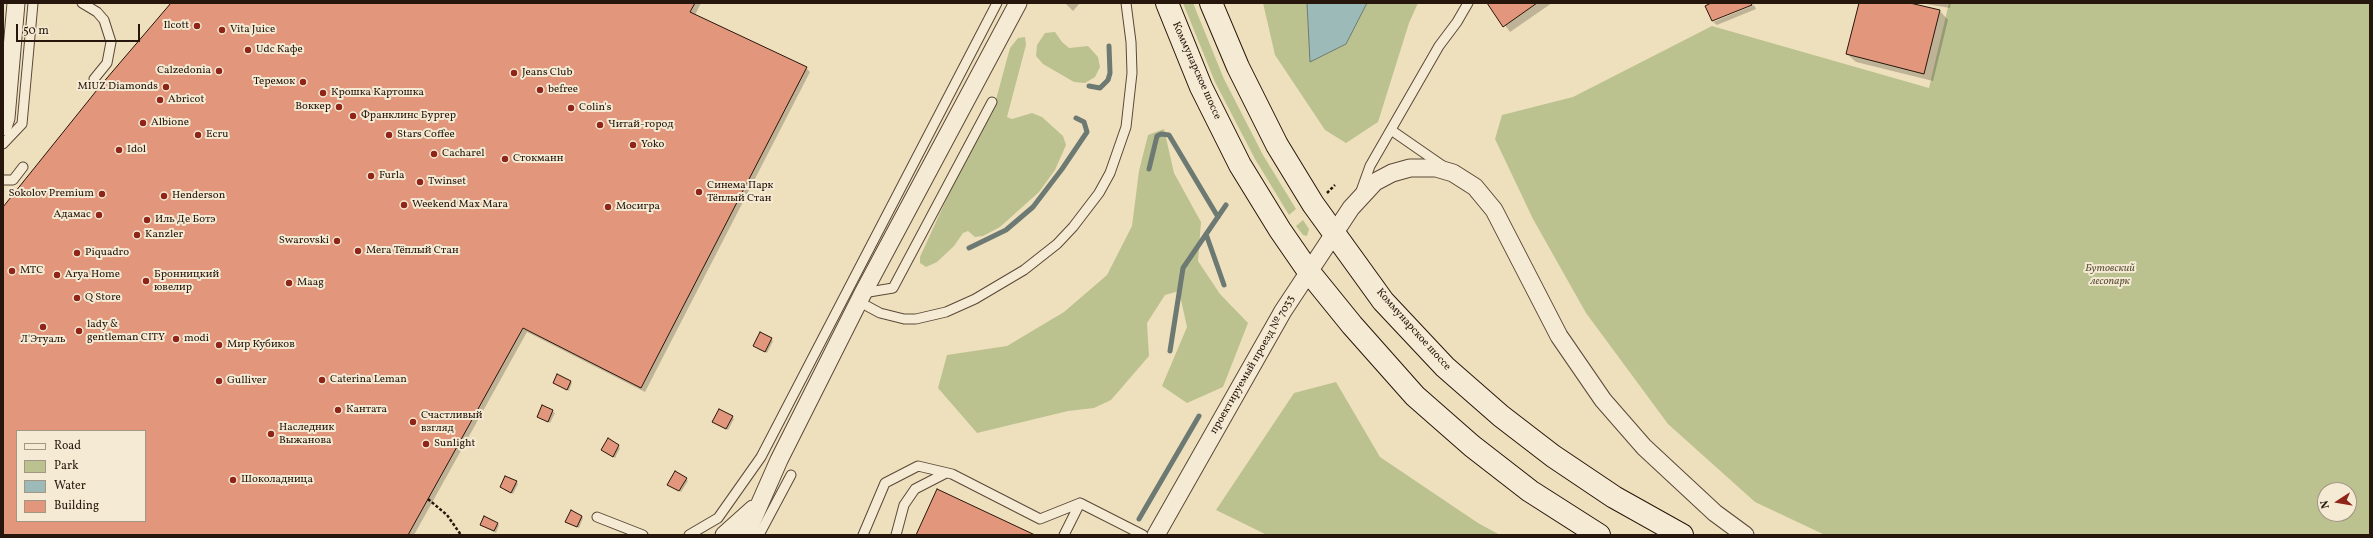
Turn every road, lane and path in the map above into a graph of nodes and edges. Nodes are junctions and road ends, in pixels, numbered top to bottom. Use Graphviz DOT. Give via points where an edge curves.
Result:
graph roads {
  1 [pos="16,3"];
  2 [pos="33,3"];
  3 [pos="82,3"];
  4 [pos="997,3"];
  5 [pos="1018,3"];
  6 [pos="1126,3"];
  7 [pos="1167,3"];
  8 [pos="1211,3"];
  9 [pos="1468,3"];
  10 [pos="94,79"];
  11 [pos="992,102"];
  12 [pos="3,127"];
  13 [pos="1391,130"];
  14 [pos="3,144"];
  15 [pos="23,167"];
  16 [pos="1453,173"];
  17 [pos="3,180"];
  18 [pos="1358,199"];
  19 [pos="1333,233"];
  20 [pos="1309,272"];
  21 [pos="865,299"];
  22 [pos="946,473"];
  23 [pos="791,475"];
  24 [pos="428,499"];
  25 [pos="1080,502"];
  26 [pos="759,503"];
  27 [pos="597,517"];
  28 [pos="461,535"];
  29 [pos="643,535"];
  30 [pos="689,535"];
  31 [pos="724,535"];
  32 [pos="746,535"];
  33 [pos="759,535"];
  34 [pos="863,535"];
  35 [pos="896,535"];
  36 [pos="1064,535"];
  37 [pos="1143,535"];
  38 [pos="1156,535"];
  39 [pos="1599,535"];
  40 [pos="1682,535"];
  41 [pos="1745,535"];
  1 -- 12 [label="street" via="6,118"];
  2 -- 14 [label="lane" via="22,124"];
  3 -- 10 [label="lane" via="97,12 104,20 111,42 107,64"];
  4 -- 30 [label="lane" via="761,457 718,518"];
  5 -- 21 [label="street"];
  6 -- 21 [label="lane" via="1132,73 1126,127 1110,172 1099,193 1073,227 1057,244 1024,270 975,299 946,312 904,319 880,313"];
  7 -- 20 [label="main road, Коммунарское шоссе" via="1201,87 1240,165"];
  8 -- 19 [label="main road, Коммунарское шоссе" via="1263,120"];
  9 -- 13 [label="lane" via="1439,46"];
  11 -- 21 [label="lane" via="893,288"];
  13 -- 16 [label="lane"];
  13 -- 18 [label="lane" via="1370,166"];
  15 -- 17 [label="lane" via="13,180"];
  16 -- 18 [label="street, проектируемый проезд № 7033" via="1436,168 1410,168 1392,173 1375,182"];
  16 -- 41 [label="street, проектируемый проезд № 7033" via="1475,187 1494,210 1558,336 1603,400 1644,447 1715,513"];
  18 -- 19 [label="street, проектируемый проезд № 7033"];
  19 -- 20 [label="street, проектируемый проезд № 7033"];
  19 -- 40 [label="main road, Коммунарское шоссе" via="1383,301 1445,367 1501,416 1553,456"];
  20 -- 38 [label="street, проектируемый проезд № 7033" via="1283,311"];
  20 -- 39 [label="main road, Коммунарское шоссе" via="1415,396 1472,446 1530,491"];
  21 -- 26 [label="street"];
  22 -- 25 [label="lane" via="1040,519"];
  22 -- 34 [label="lane" via="918,466 885,483"];
  22 -- 35 [label="lane" via="915,488 904,505"];
  23 -- 33 [label="lane"];
  24 -- 28 [label="path" via="447,515"];
  25 -- 36 [label="lane"];
  25 -- 37 [label="lane"];
  26 -- 31 [label="street"];
  26 -- 32 [label="street"];
  27 -- 29 [label="lane"];
}
